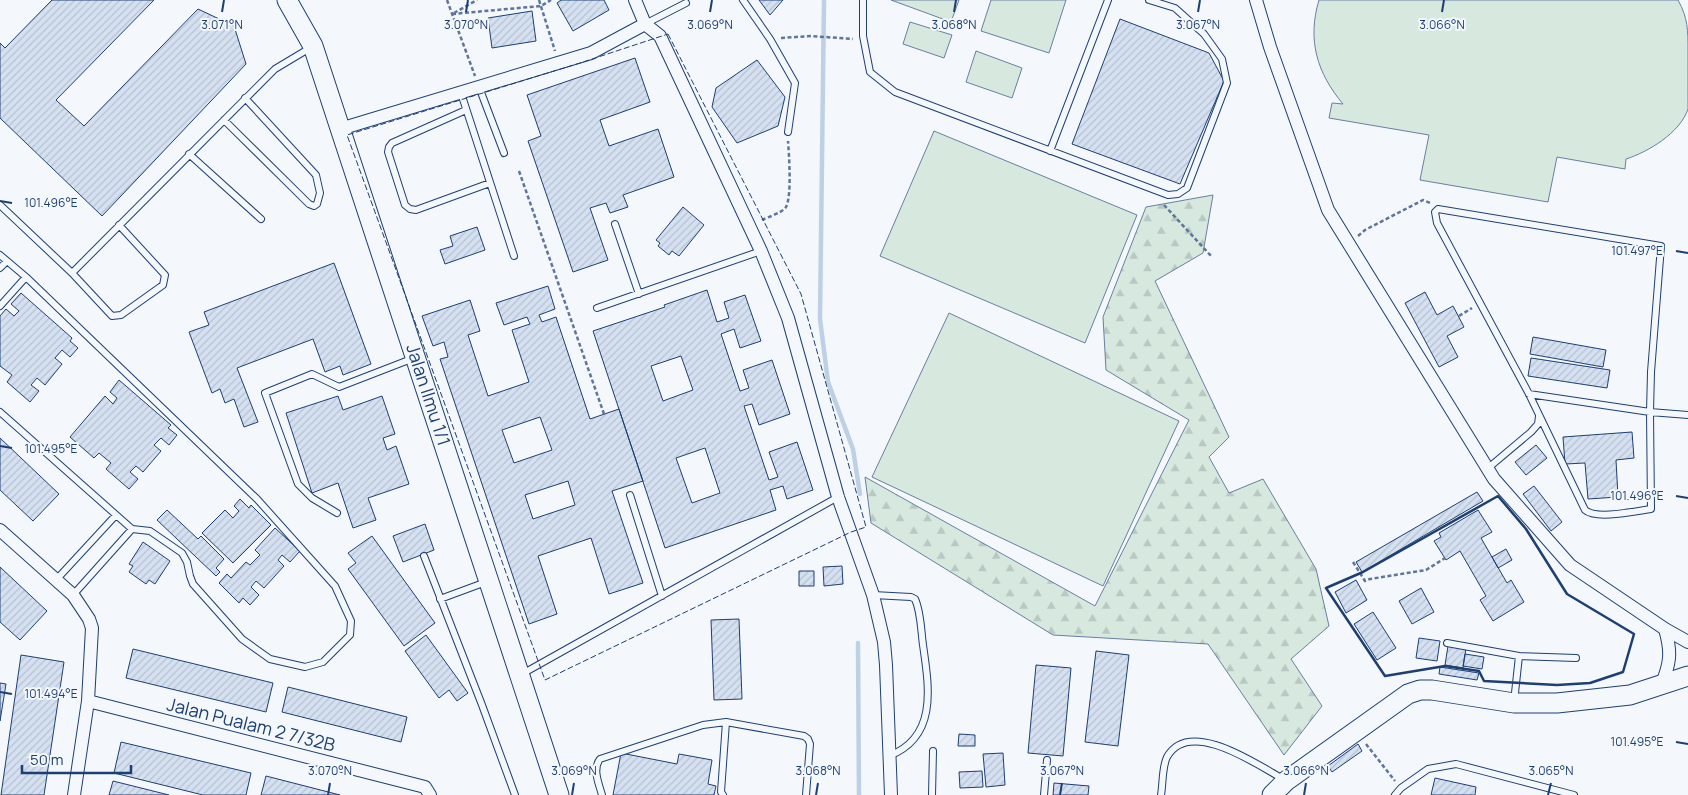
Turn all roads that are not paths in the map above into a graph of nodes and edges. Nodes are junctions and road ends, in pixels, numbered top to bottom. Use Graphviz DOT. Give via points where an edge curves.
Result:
graph roads {
  1 [pos="287,0"];
  2 [pos="635,0"];
  3 [pos="742,0"];
  4 [pos="863,0"];
  5 [pos="1108,0"];
  6 [pos="1149,0"];
  7 [pos="1256,0"];
  8 [pos="686,2"];
  9 [pos="645,24"];
  10 [pos="313,46"];
  11 [pos="479,87"];
  12 [pos="461,93"];
  13 [pos="245,98"];
  14 [pos="466,110"];
  15 [pos="224,120"];
  16 [pos="340,129"];
  17 [pos="788,132"];
  18 [pos="1050,151"];
  19 [pos="504,153"];
  20 [pos="189,154"];
  21 [pos="490,183"];
  22 [pos="0,205"];
  23 [pos="261,219"];
  24 [pos="615,224"];
  25 [pos="119,225"];
  26 [pos="761,251"];
  27 [pos="0,255"];
  28 [pos="514,256"];
  29 [pos="7,261"];
  30 [pos="0,268"];
  31 [pos="72,274"];
  32 [pos="26,277"];
  33 [pos="638,294"];
  34 [pos="0,306"];
  35 [pos="597,308"];
  36 [pos="415,358"];
  37 [pos="1529,394"];
  38 [pos="0,412"];
  39 [pos="1650,412"];
  40 [pos="1688,415"];
  41 [pos="1540,416"];
  42 [pos="1487,469"];
  43 [pos="630,495"];
  44 [pos="838,497"];
  45 [pos="337,513"];
  46 [pos="116,515"];
  47 [pos="132,529"];
  48 [pos="0,530"];
  49 [pos="424,556"];
  50 [pos="56,580"];
  51 [pos="489,581"];
  52 [pos="73,595"];
  53 [pos="873,595"];
  54 [pos="662,596"];
  55 [pos="440,598"];
  56 [pos="1665,630"];
  57 [pos="1688,642"];
  58 [pos="1447,643"];
  59 [pos="1519,656"];
  60 [pos="1576,658"];
  61 [pos="519,676"];
  62 [pos="1688,676"];
  63 [pos="1661,686"];
  64 [pos="88,701"];
  65 [pos="1514,703"];
  66 [pos="726,722"];
  67 [pos="933,751"];
  68 [pos="889,756"];
  69 [pos="1047,760"];
  70 [pos="1286,780"];
  71 [pos="74,795"];
  72 [pos="430,795"];
  73 [pos="515,795"];
  74 [pos="559,795"];
  75 [pos="602,795"];
  76 [pos="723,795"];
  77 [pos="806,795"];
  78 [pos="891,795"];
  79 [pos="932,795"];
  80 [pos="1044,795"];
  81 [pos="1161,795"];
  82 [pos="1272,795"];
  83 [pos="1395,795"];
  84 [pos="1574,795"];
  1 -- 10 [label="street, Jalan Ilmu 1/1"];
  2 -- 9 [label="street"];
  3 -- 17 [label="lane" via="770,39 795,83"];
  4 -- 18 [label="lane" via="863,36 870,72 876,77 896,92"];
  5 -- 18 [label="lane"];
  6 -- 18 [label="lane" via="1175,8 1204,34 1222,59 1227,83 1187,188 1178,194 1168,195"];
  7 -- 42 [label="street" via="1328,210"];
  8 -- 9 [label="lane"];
  9 -- 11 [label="street" via="591,53"];
  9 -- 26 [label="street" via="660,36"];
  10 -- 13 [label="lane" via="275,69"];
  10 -- 16 [label="street, Jalan Ilmu 1/1"];
  11 -- 12 [label="street"];
  11 -- 19 [label="lane"];
  12 -- 14 [label="lane"];
  12 -- 16 [label="street"];
  13 -- 15 [label="lane"];
  13 -- 15 [label="lane" via="316,175 320,192 317,204 309,204"];
  14 -- 21 [label="lane"];
  14 -- 21 [label="lane" via="389,147 405,205 416,210"];
  15 -- 20 [label="lane"];
  16 -- 36 [label="street, Jalan Ilmu 1/1"];
  20 -- 23 [label="lane"];
  20 -- 25 [label="lane"];
  21 -- 28 [label="lane"];
  22 -- 31 [label="lane"];
  24 -- 33 [label="lane"];
  25 -- 31 [label="lane"];
  25 -- 31 [label="lane" via="166,275 164,285 128,311 112,316"];
  26 -- 33 [label="lane"];
  26 -- 44 [label="street" via="788,318"];
  27 -- 29 [label="lane"];
  29 -- 30 [label="lane"];
  29 -- 32 [label="lane"];
  32 -- 34 [label="lane"];
  32 -- 47 [label="lane" via="257,499 335,586 350,621 350,635 323,662 305,667 270,659 242,639 193,584 182,553 150,531"];
  33 -- 35 [label="lane"];
  36 -- 45 [label="lane" via="339,386 312,374 265,393 298,484 312,498"];
  36 -- 51 [label="street, Jalan Ilmu 1/1"];
  37 -- 39 [label="lane"];
  37 -- 39 [label="lane" via="1435,217 1435,212 1441,208 1661,246"];
  37 -- 41 [label="lane"];
  38 -- 46 [label="lane"];
  39 -- 40 [label="lane"];
  39 -- 41 [label="lane" via="1651,509 1597,515 1585,510"];
  41 -- 42 [label="lane" via="1531,432"];
  42 -- 56 [label="street" via="1570,565"];
  43 -- 54 [label="lane"];
  44 -- 53 [label="street"];
  44 -- 54 [label="lane"];
  46 -- 47 [label="lane"];
  46 -- 50 [label="lane"];
  47 -- 52 [label="lane"];
  48 -- 50 [label="street"];
  49 -- 55 [label="lane"];
  50 -- 52 [label="street"];
  51 -- 55 [label="lane"];
  51 -- 61 [label="street, Jalan Ilmu 1/1"];
  52 -- 64 [label="street" via="92,628"];
  53 -- 68 [label="street" via="886,657"];
  53 -- 68 [label="lane" via="915,599 927,675 924,723 901,751"];
  54 -- 61 [label="lane"];
  55 -- 73 [label="lane"];
  56 -- 57 [label="street"];
  56 -- 63 [label="street" via="1670,658"];
  58 -- 59 [label="lane"];
  59 -- 60 [label="lane"];
  59 -- 65 [label="lane"];
  61 -- 74 [label="street, Jalan Ilmu 1/1"];
  62 -- 63 [label="street"];
  63 -- 65 [label="street" via="1630,695 1590,700"];
  64 -- 71 [label="street"];
  64 -- 72 [label="street, Jalan Pualam 2 7/32B" via="425,787"];
  65 -- 70 [label="street" via="1432,690 1408,694"];
  66 -- 75 [label="lane" via="703,725 600,759 596,768"];
  66 -- 76 [label="lane"];
  66 -- 77 [label="lane" via="808,739"];
  67 -- 79 [label="lane"];
  68 -- 78 [label="street"];
  69 -- 80 [label="lane"];
  70 -- 81 [label="lane" via="1232,750 1194,742 1182,744 1167,758"];
  70 -- 82 [label="street"];
  83 -- 84 [label="lane" via="1428,769 1456,764"];
}
